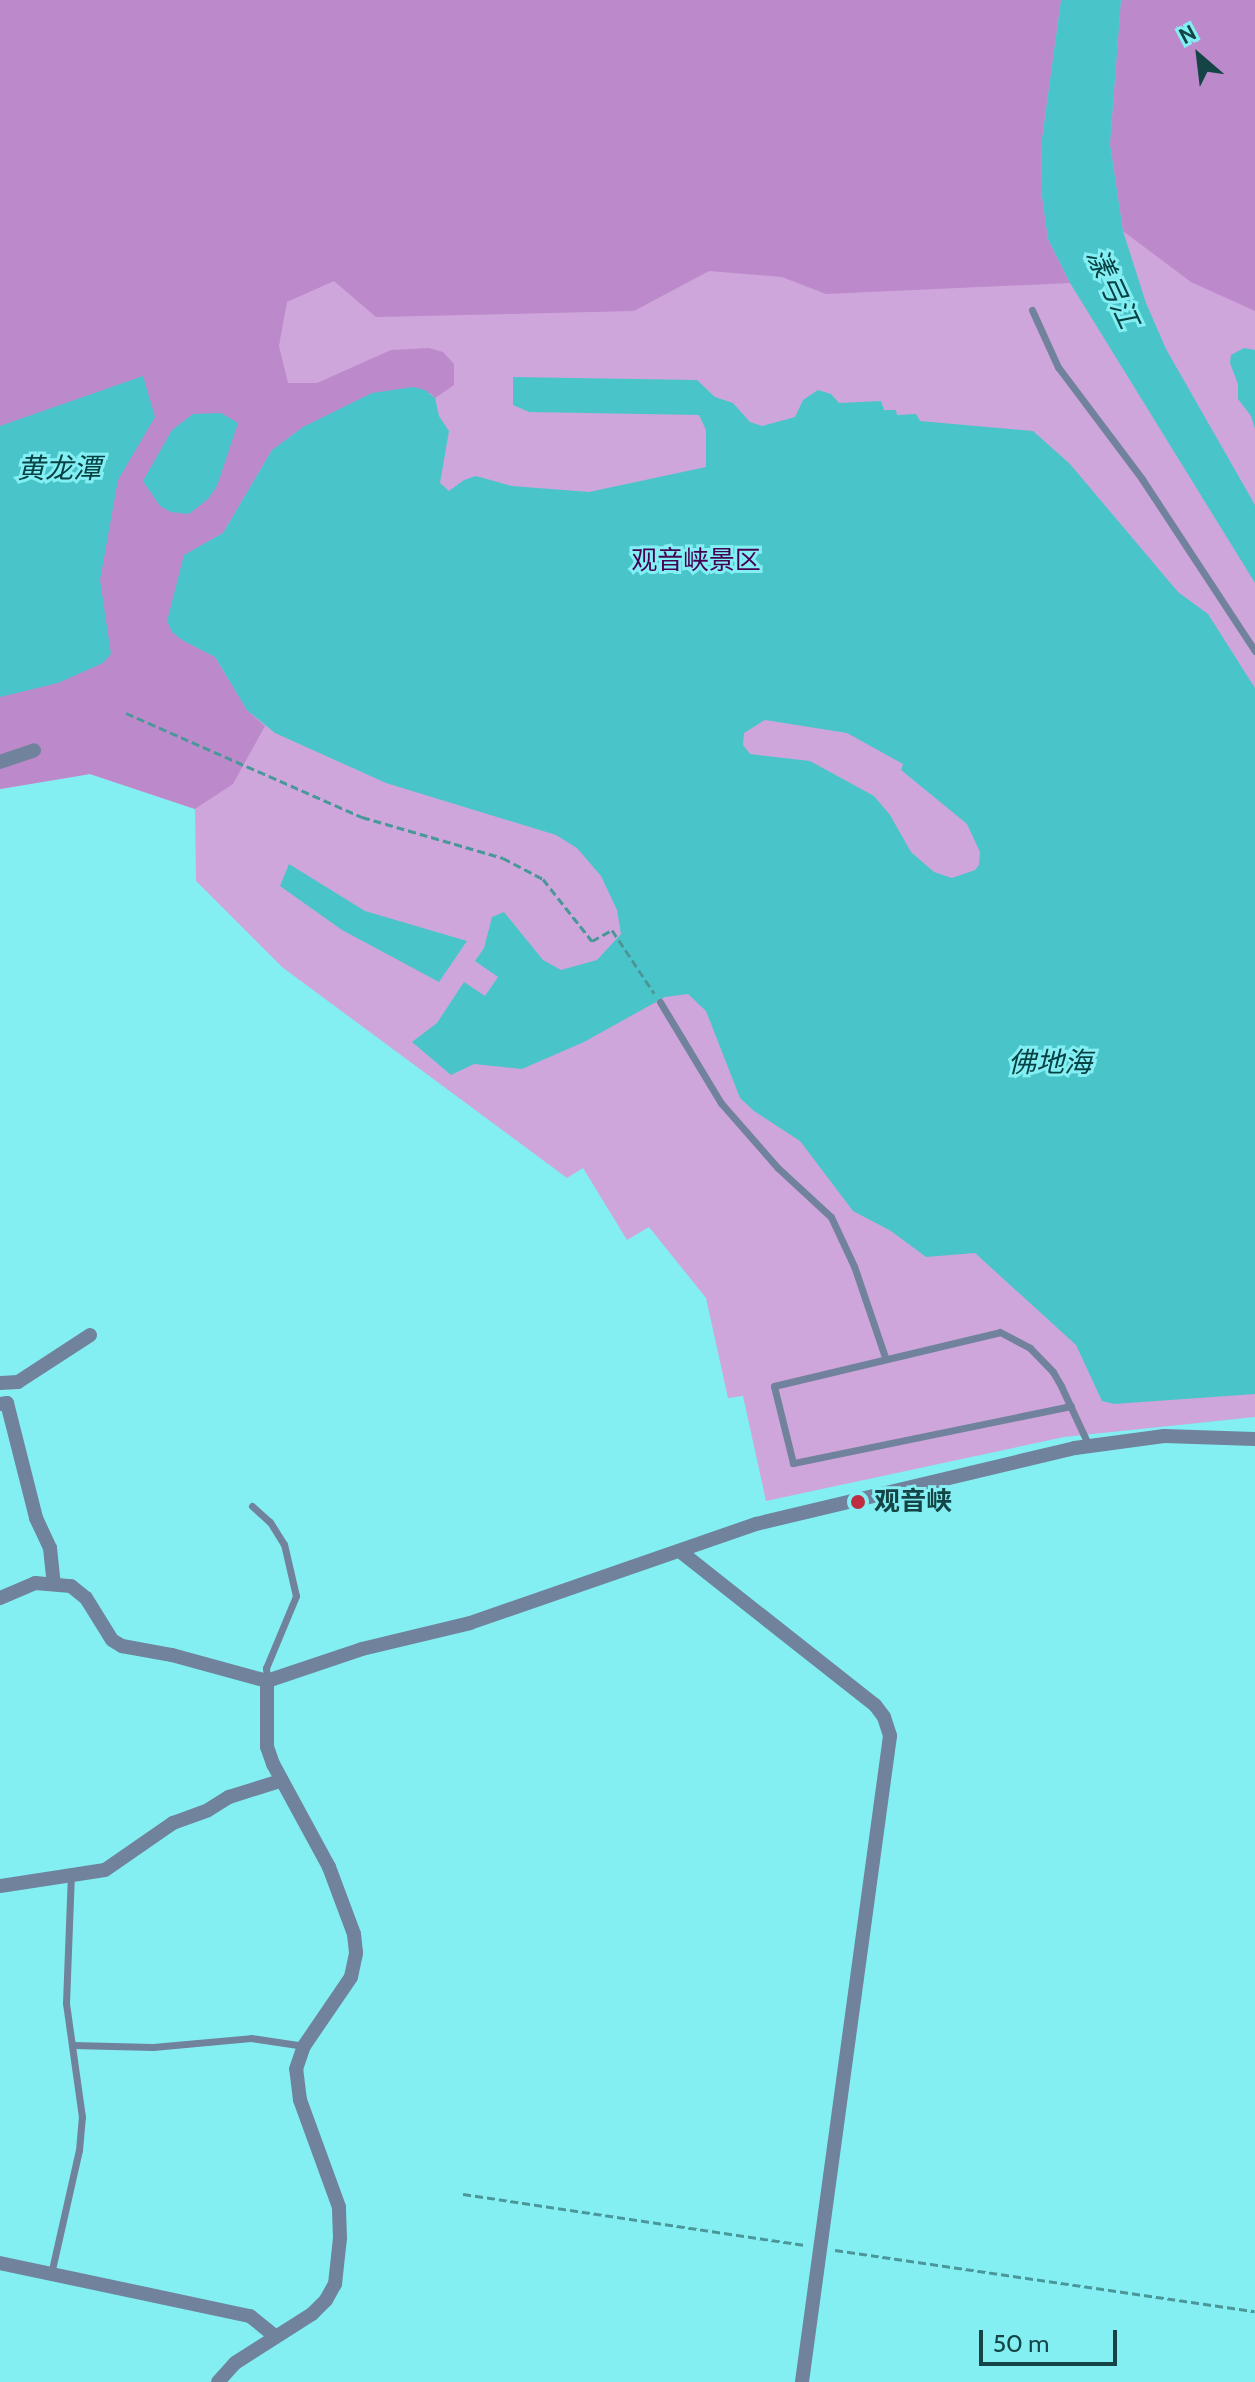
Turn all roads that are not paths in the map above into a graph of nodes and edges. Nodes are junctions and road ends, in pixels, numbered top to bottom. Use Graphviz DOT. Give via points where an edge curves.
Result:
graph roads {
  1 [pos="1032,310"];
  2 [pos="1255,651"];
  3 [pos="34,750"];
  4 [pos="0,762"];
  5 [pos="660,1002"];
  6 [pos="90,1335"];
  7 [pos="885,1357"];
  8 [pos="0,1383"];
  9 [pos="0,1404"];
  10 [pos="1071,1406"];
  11 [pos="1255,1439"];
  12 [pos="1089,1446"];
  13 [pos="252,1506"];
  14 [pos="681,1552"];
  15 [pos="54,1584"];
  16 [pos="0,1598"];
  17 [pos="267,1681"];
  18 [pos="280,1781"];
  19 [pos="71,1875"];
  20 [pos="0,1886"];
  21 [pos="72,2045"];
  22 [pos="304,2046"];
  23 [pos="0,2263"];
  24 [pos="51,2274"];
  25 [pos="276,2337"];
  26 [pos="218,2382"];
  27 [pos="802,2382"];
  1 -- 2 [label="lane" via="1058,367 1142,479"];
  3 -- 4 [label="street"];
  5 -- 7 [label="lane" via="721,1103 778,1168 831,1217"];
  6 -- 8 [label="street" via="18,1382"];
  7 -- 10 [label="lane" via="1000,1332 1042,1359"];
  7 -- 10 [label="lane" via="774,1386 793,1463"];
  9 -- 15 [label="street" via="7,1403 36,1518 50,1548"];
  10 -- 12 [label="lane"];
  11 -- 12 [label="street" via="1164,1436"];
  12 -- 14 [label="street" via="756,1524"];
  13 -- 17 [label="lane" via="284,1544 296,1596 266,1668"];
  14 -- 17 [label="street" via="470,1623 362,1649"];
  14 -- 27 [label="street" via="875,1705 890,1736"];
  15 -- 16 [label="street" via="23,1586"];
  15 -- 17 [label="street" via="71,1586 86,1598 112,1640 122,1646"];
  17 -- 18 [label="street" via="267,1747"];
  18 -- 19 [label="street" via="173,1823 116,1865"];
  18 -- 22 [label="street" via="346,1904 356,1953 351,1977"];
  19 -- 20 [label="street"];
  19 -- 21 [label="lane" via="66,2003"];
  21 -- 22 [label="lane" via="153,2047 251,2038"];
  21 -- 24 [label="lane" via="82,2117 79,2150"];
  22 -- 25 [label="street" via="297,2082 336,2195 340,2238 335,2284 326,2300"];
  23 -- 24 [label="street"];
  24 -- 25 [label="street" via="250,2316"];
  25 -- 26 [label="street" via="235,2363"];
}
